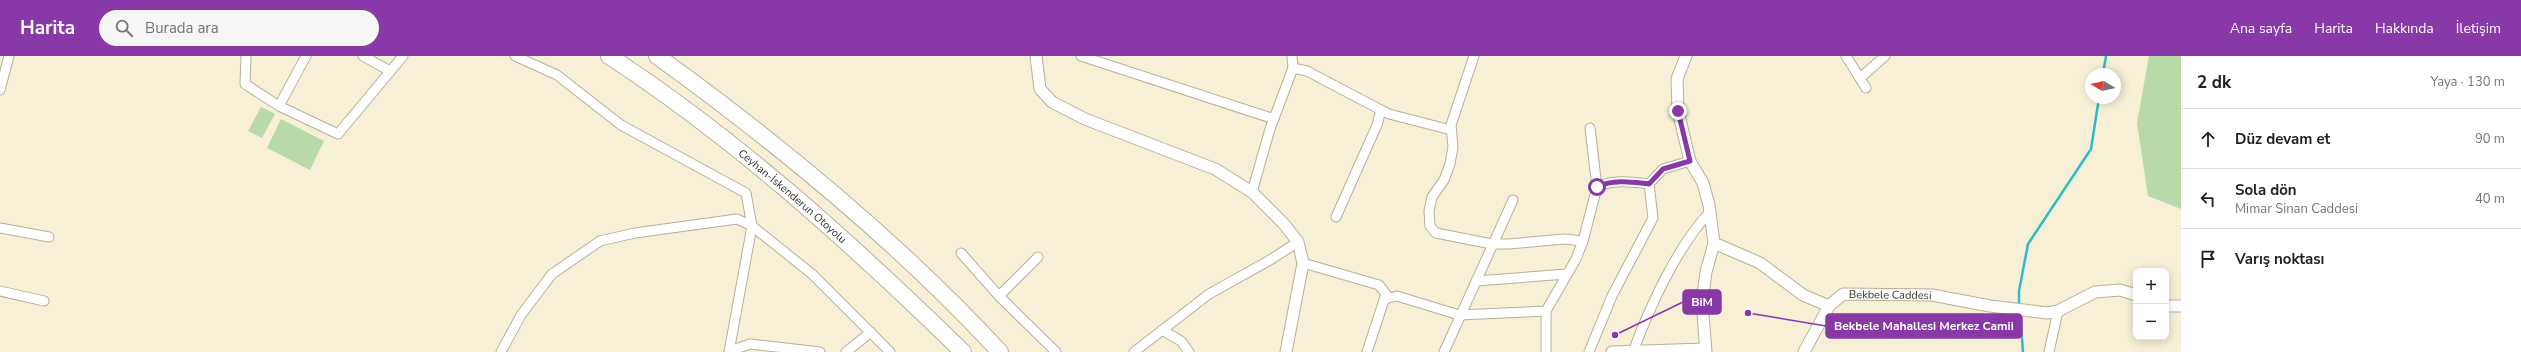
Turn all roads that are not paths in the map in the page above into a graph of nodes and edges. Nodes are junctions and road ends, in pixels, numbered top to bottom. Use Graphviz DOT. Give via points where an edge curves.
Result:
graph roads {
  1 [pos="9,56"];
  2 [pos="246,56"];
  3 [pos="306,56"];
  4 [pos="363,56"];
  5 [pos="403,56"];
  6 [pos="515,56"];
  7 [pos="609,56"];
  8 [pos="657,56"];
  9 [pos="1036,56"];
  10 [pos="1081,56"];
  11 [pos="1292,56"];
  12 [pos="1474,56"];
  13 [pos="1686,56"];
  14 [pos="1846,56"];
  15 [pos="1885,56"];
  16 [pos="1293,68"];
  17 [pos="390,71"];
  18 [pos="2,77"];
  19 [pos="1860,78"];
  20 [pos="1866,88"];
  21 [pos="0,90"];
  22 [pos="279,106"];
  23 [pos="1381,110"];
  24 [pos="1274,119"];
  25 [pos="1590,128"];
  26 [pos="1451,130"];
  27 [pos="1690,161"];
  28 [pos="1649,184"];
  29 [pos="1597,187"];
  30 [pos="1252,192"];
  31 [pos="1513,200"];
  32 [pos="1710,212"];
  33 [pos="1336,217"];
  34 [pos="752,226"];
  35 [pos="0,228"];
  36 [pos="49,237"];
  37 [pos="1583,241"];
  38 [pos="1298,242"];
  39 [pos="1714,243"];
  40 [pos="1492,244"];
  41 [pos="961,253"];
  42 [pos="1038,257"];
  43 [pos="1303,263"];
  44 [pos="1567,274"];
  45 [pos="1476,282"];
  46 [pos="0,291"];
  47 [pos="2133,294"];
  48 [pos="999,296"];
  49 [pos="1385,300"];
  50 [pos="44,301"];
  51 [pos="1829,306"];
  52 [pos="2169,306"];
  53 [pos="2181,306"];
  54 [pos="1546,311"];
  55 [pos="2053,312"];
  56 [pos="1459,315"];
  57 [pos="1162,330"];
  58 [pos="871,332"];
  59 [pos="729,351"];
  60 [pos="1634,351"];
  61 [pos="1673,351"];
  62 [pos="1705,351"];
  63 [pos="501,352"];
  64 [pos="820,352"];
  65 [pos="846,352"];
  66 [pos="890,352"];
  67 [pos="963,352"];
  68 [pos="1000,352"];
  69 [pos="1056,352"];
  70 [pos="1134,352"];
  71 [pos="1189,352"];
  72 [pos="1286,352"];
  73 [pos="1367,352"];
  74 [pos="1444,352"];
  75 [pos="1546,352"];
  76 [pos="1589,352"];
  77 [pos="1612,352"];
  78 [pos="1804,352"];
  79 [pos="2049,352"];
  1 -- 18 [label="street"];
  2 -- 22 [label="street" via="245,84"];
  3 -- 22 [label="street"];
  4 -- 17 [label="street"];
  5 -- 17 [label="street"];
  6 -- 34 [label="street" via="557,75 621,125 746,193"];
  7 -- 67 [label="highway, Ceyhan-İskenderun Otoyolu" via="719,134 871,263"];
  8 -- 68 [label="highway" via="734,112 888,242"];
  9 -- 30 [label="street" via="1040,89 1052,102 1085,119 1215,169"];
  10 -- 24 [label="street"];
  11 -- 16 [label="street"];
  12 -- 26 [label="street"];
  13 -- 27 [label="street" via="1677,79 1678,101"];
  14 -- 19 [label="street"];
  15 -- 19 [label="street"];
  16 -- 23 [label="street" via="1308,71"];
  16 -- 24 [label="street"];
  17 -- 22 [label="street" via="338,134"];
  18 -- 21 [label="street"];
  19 -- 20 [label="street"];
  23 -- 26 [label="street"];
  23 -- 33 [label="street" via="1377,125"];
  24 -- 30 [label="street"];
  25 -- 29 [label="street"];
  26 -- 40 [label="street" via="1453,147 1450,164 1444,180 1432,197 1428,211 1430,226 1436,233"];
  27 -- 28 [label="street" via="1663,169"];
  27 -- 32 [label="street" via="1703,184"];
  28 -- 29 [label="street" via="1630,181"];
  28 -- 76 [label="street" via="1653,218 1612,296"];
  29 -- 37 [label="street"];
  30 -- 38 [label="street"];
  31 -- 40 [label="street"];
  32 -- 39 [label="street"];
  32 -- 60 [label="street" via="1694,229 1677,258"];
  34 -- 58 [label="street" via="812,274"];
  34 -- 59 [label="street"];
  34 -- 63 [label="street" via="737,219 634,233 600,241 552,274 521,315"];
  35 -- 36 [label="street"];
  37 -- 40 [label="street" via="1564,239"];
  37 -- 44 [label="street"];
  38 -- 43 [label="street"];
  38 -- 57 [label="street" via="1209,294"];
  39 -- 51 [label="street" via="1760,263 1803,295"];
  39 -- 62 [label="street" via="1706,272 1702,302"];
  40 -- 45 [label="street"];
  41 -- 48 [label="street"];
  42 -- 48 [label="street"];
  43 -- 49 [label="street" via="1379,285 1386,294"];
  43 -- 72 [label="street"];
  44 -- 45 [label="street"];
  44 -- 54 [label="street"];
  45 -- 56 [label="street"];
  46 -- 50 [label="street"];
  47 -- 55 [label="street" via="2120,290 2095,292"];
  48 -- 69 [label="street"];
  49 -- 56 [label="street" via="1396,296"];
  49 -- 73 [label="street"];
  51 -- 55 [label="street, Bekbele Caddesi" via="1843,294 1866,293 1932,295 1990,306"];
  51 -- 78 [label="street"];
  52 -- 53 [label="street"];
  54 -- 56 [label="street"];
  54 -- 75 [label="street"];
  55 -- 79 [label="street"];
  56 -- 74 [label="street"];
  57 -- 70 [label="street"];
  57 -- 71 [label="street" via="1181,341"];
  58 -- 65 [label="street"];
  58 -- 66 [label="street"];
  59 -- 64 [label="street" via="750,344"];
  60 -- 61 [label="street"];
  60 -- 77 [label="street"];
  61 -- 62 [label="street"];
}
